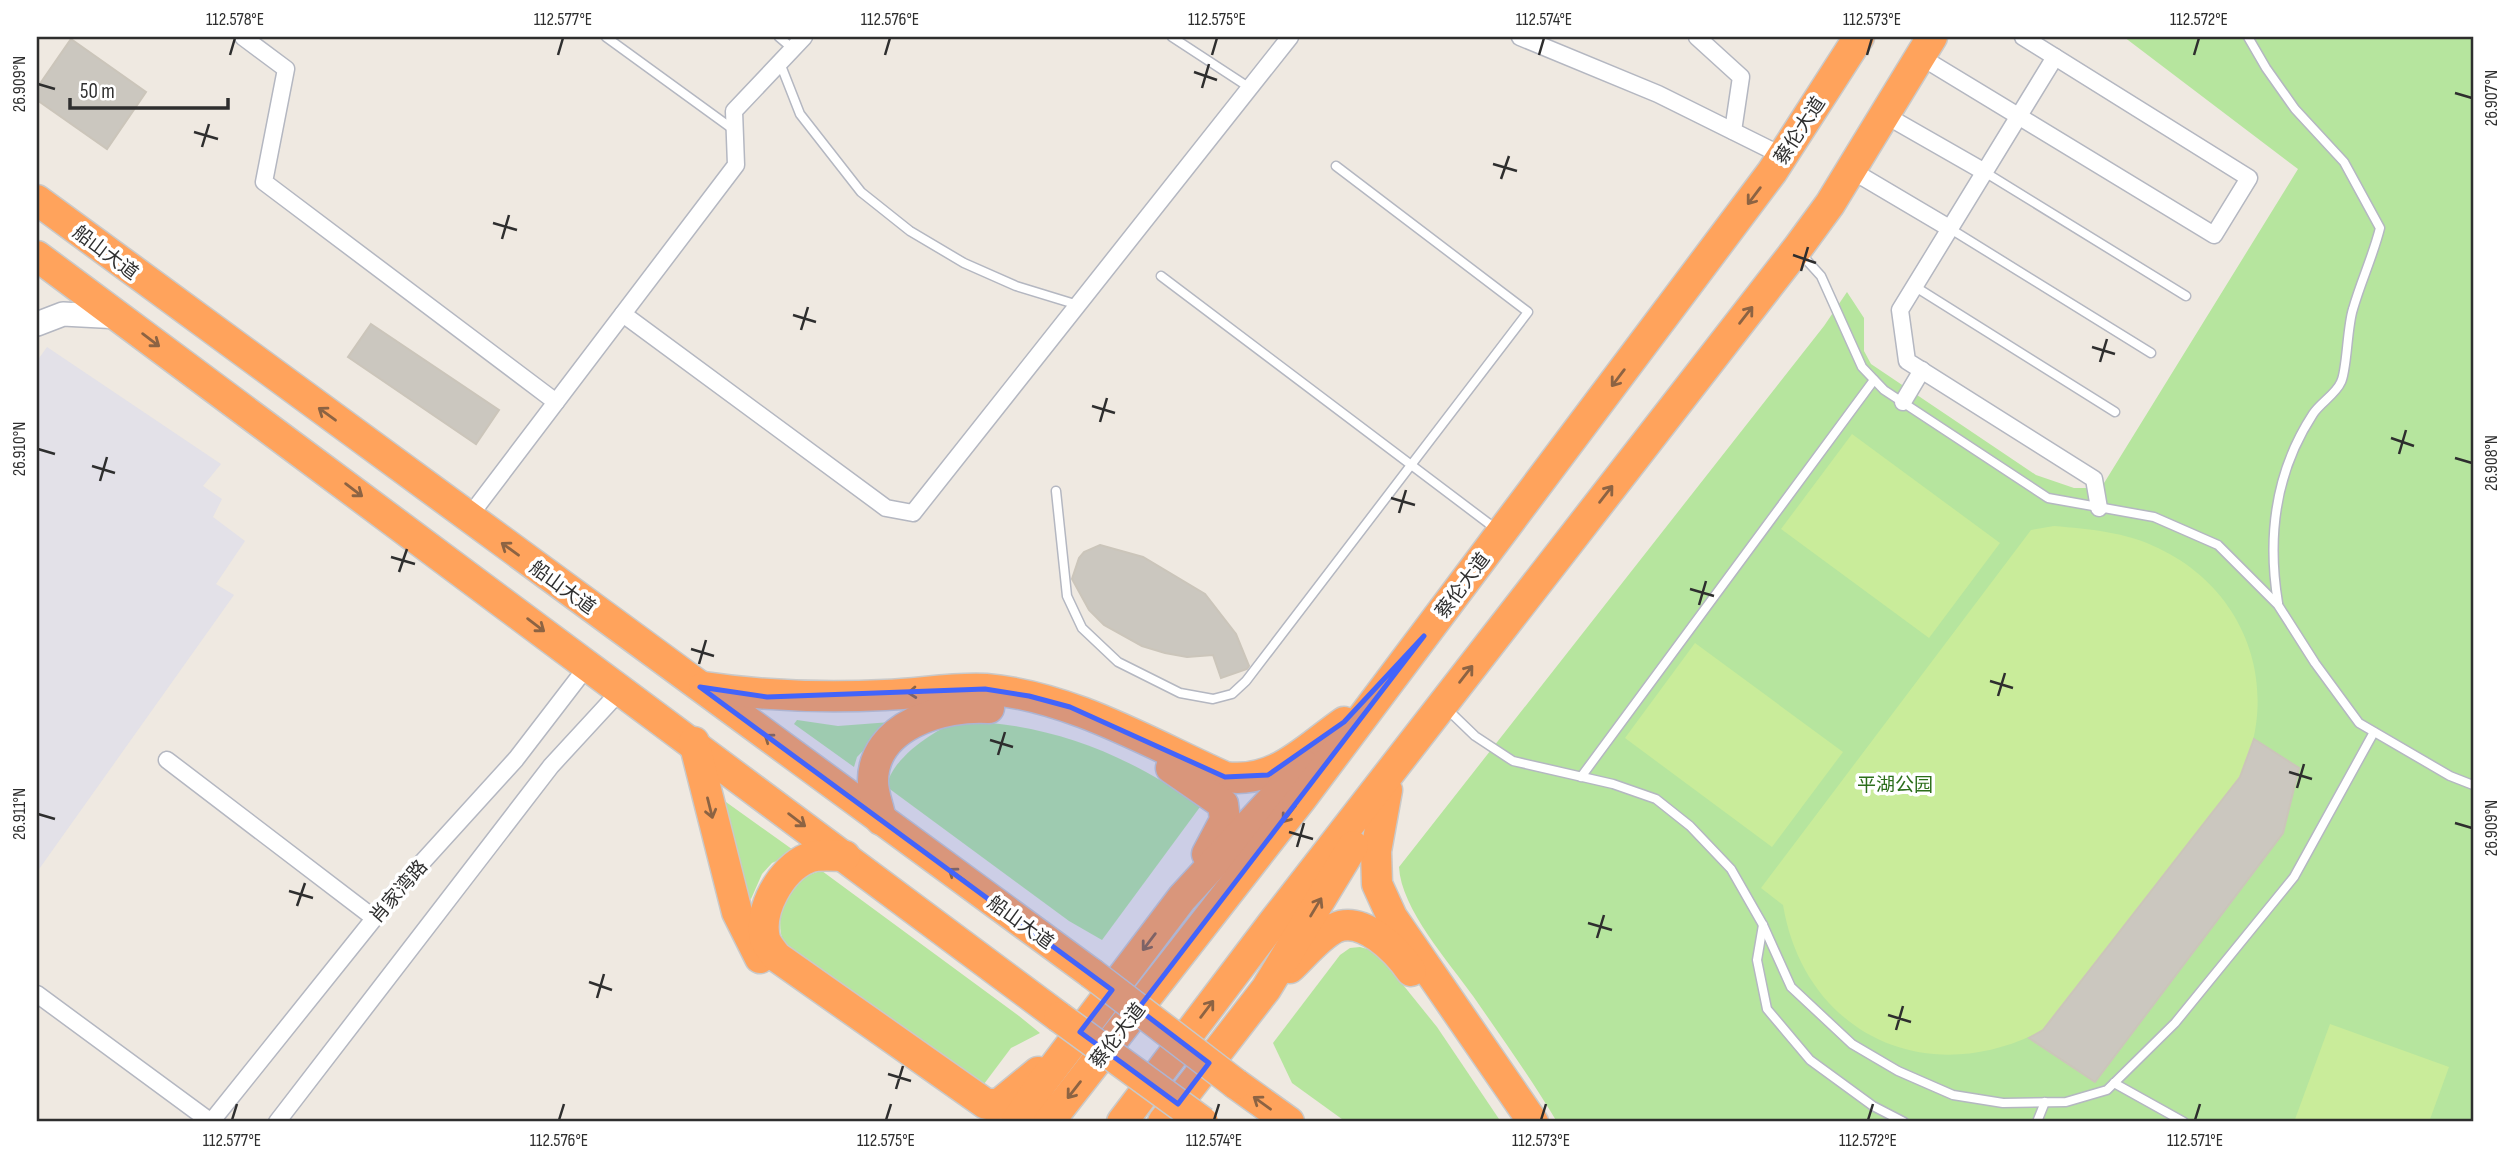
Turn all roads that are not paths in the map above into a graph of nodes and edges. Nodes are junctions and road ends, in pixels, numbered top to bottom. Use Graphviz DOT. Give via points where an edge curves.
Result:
graph roads {
  1 [pos="243,37"];
  2 [pos="606,37"];
  3 [pos="779,37"];
  4 [pos="1172,37"];
  5 [pos="1290,37"];
  6 [pos="1520,37"];
  7 [pos="1697,37"];
  8 [pos="1859,37"];
  9 [pos="2023,37"];
  10 [pos="2248,37"];
  11 [pos="798,43"];
  12 [pos="1926,47"];
  13 [pos="2055,57"];
  14 [pos="780,63"];
  15 [pos="1250,88"];
  16 [pos="1885,115"];
  17 [pos="2018,116"];
  18 [pos="1733,131"];
  19 [pos="737,132"];
  20 [pos="1783,156"];
  21 [pos="1336,166"];
  22 [pos="1851,170"];
  23 [pos="1983,172"];
  24 [pos="37,200"];
  25 [pos="1949,228"];
  26 [pos="1797,249"];
  27 [pos="37,256"];
  28 [pos="1161,276"];
  29 [pos="1914,286"];
  30 [pos="2186,296"];
  31 [pos="1078,306"];
  32 [pos="623,314"];
  33 [pos="120,317"];
  34 [pos="37,324"];
  35 [pos="2151,353"];
  36 [pos="1922,370"];
  37 [pos="1874,380"];
  38 [pos="556,402"];
  39 [pos="1903,402"];
  40 [pos="2115,412"];
  41 [pos="1411,465"];
  42 [pos="1056,491"];
  43 [pos="2099,508"];
  44 [pos="468,518"];
  45 [pos="1501,533"];
  46 [pos="2278,605"];
  47 [pos="1423,636"];
  48 [pos="589,664"];
  49 [pos="700,687"];
  50 [pos="622,689"];
  51 [pos="1443,704"];
  52 [pos="1344,722"];
  53 [pos="1424,728"];
  54 [pos="2374,732"];
  55 [pos="694,742"];
  56 [pos="167,761"];
  57 [pos="1581,777"];
  58 [pos="2473,785"];
  59 [pos="1387,790"];
  60 [pos="881,820"];
  61 [pos="845,856"];
  62 [pos="1182,898"];
  63 [pos="374,918"];
  64 [pos="1763,925"];
  65 [pos="1266,989"];
  66 [pos="37,994"];
  67 [pos="1070,1045"];
  68 [pos="2114,1083"];
  69 [pos="2045,1102"];
  70 [pos="212,1122"];
  71 [pos="277,1122"];
  72 [pos="978,1122"];
  73 [pos="1016,1122"];
  74 [pos="1049,1122"];
  75 [pos="1122,1122"];
  76 [pos="1164,1122"];
  77 [pos="1203,1122"];
  78 [pos="1289,1122"];
  79 [pos="1514,1122"];
  80 [pos="1534,1122"];
  81 [pos="1904,1122"];
  82 [pos="2037,1122"];
  83 [pos="2184,1122"];
  1 -- 38 [label="street" via="286,69 264,182"];
  2 -- 19 [label="lane"];
  3 -- 11 [label="lane"];
  4 -- 15 [label="lane"];
  5 -- 15 [label="street"];
  6 -- 18 [label="street" via="1658,94"];
  7 -- 18 [label="street" via="1741,77"];
  8 -- 20 [label="highway, 蔡伦大道"];
  9 -- 13 [label="street"];
  10 -- 46 [label="lane" via="2295,109 2344,162 2380,228 2353,308 2342,382 2314,412 2278,490 2272,570"];
  11 -- 14 [label="street"];
  12 -- 16 [label="highway"];
  12 -- 17 [label="street"];
  13 -- 17 [label="street"];
  13 -- 17 [label="street" via="2249,178 2228,212 2214,234"];
  14 -- 19 [label="street" via="734,111"];
  14 -- 31 [label="lane" via="800,114 861,192 910,231 964,263"];
  15 -- 31 [label="street"];
  16 -- 22 [label="highway"];
  16 -- 23 [label="street"];
  17 -- 23 [label="street"];
  18 -- 20 [label="street"];
  19 -- 32 [label="street" via="736,165"];
  20 -- 45 [label="highway, 蔡伦大道, one-way"];
  21 -- 41 [label="lane" via="1528,312"];
  22 -- 25 [label="street"];
  22 -- 26 [label="highway"];
  23 -- 25 [label="street"];
  23 -- 30 [label="lane"];
  44 -- 24 [label="highway, 船山大道, one-way"];
  25 -- 29 [label="street"];
  25 -- 35 [label="lane"];
  26 -- 37 [label="lane" via="1821,276 1862,367"];
  51 -- 26 [label="highway, one-way"];
  27 -- 33 [label="highway"];
  28 -- 41 [label="lane"];
  29 -- 36 [label="street" via="1900,310 1907,361"];
  29 -- 40 [label="lane"];
  31 -- 32 [label="street" via="913,513 886,508"];
  32 -- 38 [label="street"];
  33 -- 34 [label="street" via="63,314"];
  33 -- 48 [label="highway, one-way"];
  36 -- 39 [label="street"];
  36 -- 43 [label="street" via="2094,479"];
  37 -- 39 [label="lane"];
  37 -- 57 [label="lane"];
  38 -- 44 [label="street"];
  39 -- 43 [label="lane" via="2048,498"];
  41 -- 42 [label="lane" via="1246,681 1233,694 1213,699 1180,693 1118,662 1082,628 1067,596"];
  41 -- 45 [label="lane"];
  43 -- 46 [label="lane" via="2154,517 2218,545"];
  49 -- 44 [label="highway, 船山大道, one-way"];
  45 -- 47 [label="highway, 蔡伦大道"];
  46 -- 54 [label="lane" via="2359,723"];
  47 -- 52 [label="highway"];
  47 -- 74 [label="highway, 蔡伦大道, one-way"];
  48 -- 50 [label="highway"];
  48 -- 63 [label="street, 肖家湾路" via="516,759"];
  52 -- 49 [label="highway, one-way" via="1268,775 1246,780 1225,777 1070,708 1029,696 972,690 767,697"];
  60 -- 49 [label="highway, 船山大道, one-way"];
  50 -- 55 [label="highway"];
  50 -- 71 [label="street" via="551,766"];
  51 -- 53 [label="highway"];
  51 -- 57 [label="lane" via="1475,736 1513,761"];
  52 -- 62 [label="highway"];
  53 -- 59 [label="highway"];
  75 -- 53 [label="highway, one-way"];
  54 -- 58 [label="lane"];
  54 -- 68 [label="lane" via="2294,877 2175,1023"];
  55 -- 61 [label="highway, one-way"];
  55 -- 72 [label="highway, one-way" via="737,912 757,955 779,978 977,1116"];
  56 -- 63 [label="street"];
  57 -- 64 [label="lane" via="1657,799 1731,869"];
  65 -- 59 [label="highway, one-way"];
  59 -- 80 [label="highway" via="1376,851 1377,884 1392,917"];
  60 -- 62 [label="highway" via="873,782 878,757 907,726 935,713 969,707 1017,710 1069,723 1171,768 1223,804 1225,820"];
  78 -- 60 [label="highway, 船山大道, one-way, bridge"];
  61 -- 67 [label="highway" via="809,857 785,874 772,895 763,925 765,942 777,957 986,1104 999,1104"];
  61 -- 77 [label="highway, bridge"];
  62 -- 67 [label="highway, one-way"];
  63 -- 70 [label="street, 肖家湾路"];
  64 -- 69 [label="lane" via="1791,987 1852,1044 1953,1095 2003,1103"];
  64 -- 81 [label="lane" via="1757,960 1767,1009 1810,1060 1873,1106"];
  65 -- 76 [label="highway"];
  65 -- 79 [label="highway" via="1335,928 1356,927 1379,937 1401,957"];
  66 -- 70 [label="street"];
  67 -- 73 [label="highway"];
  68 -- 69 [label="lane" via="2107,1090 2066,1102"];
  68 -- 83 [label="lane"];
  69 -- 82 [label="lane"];
}
